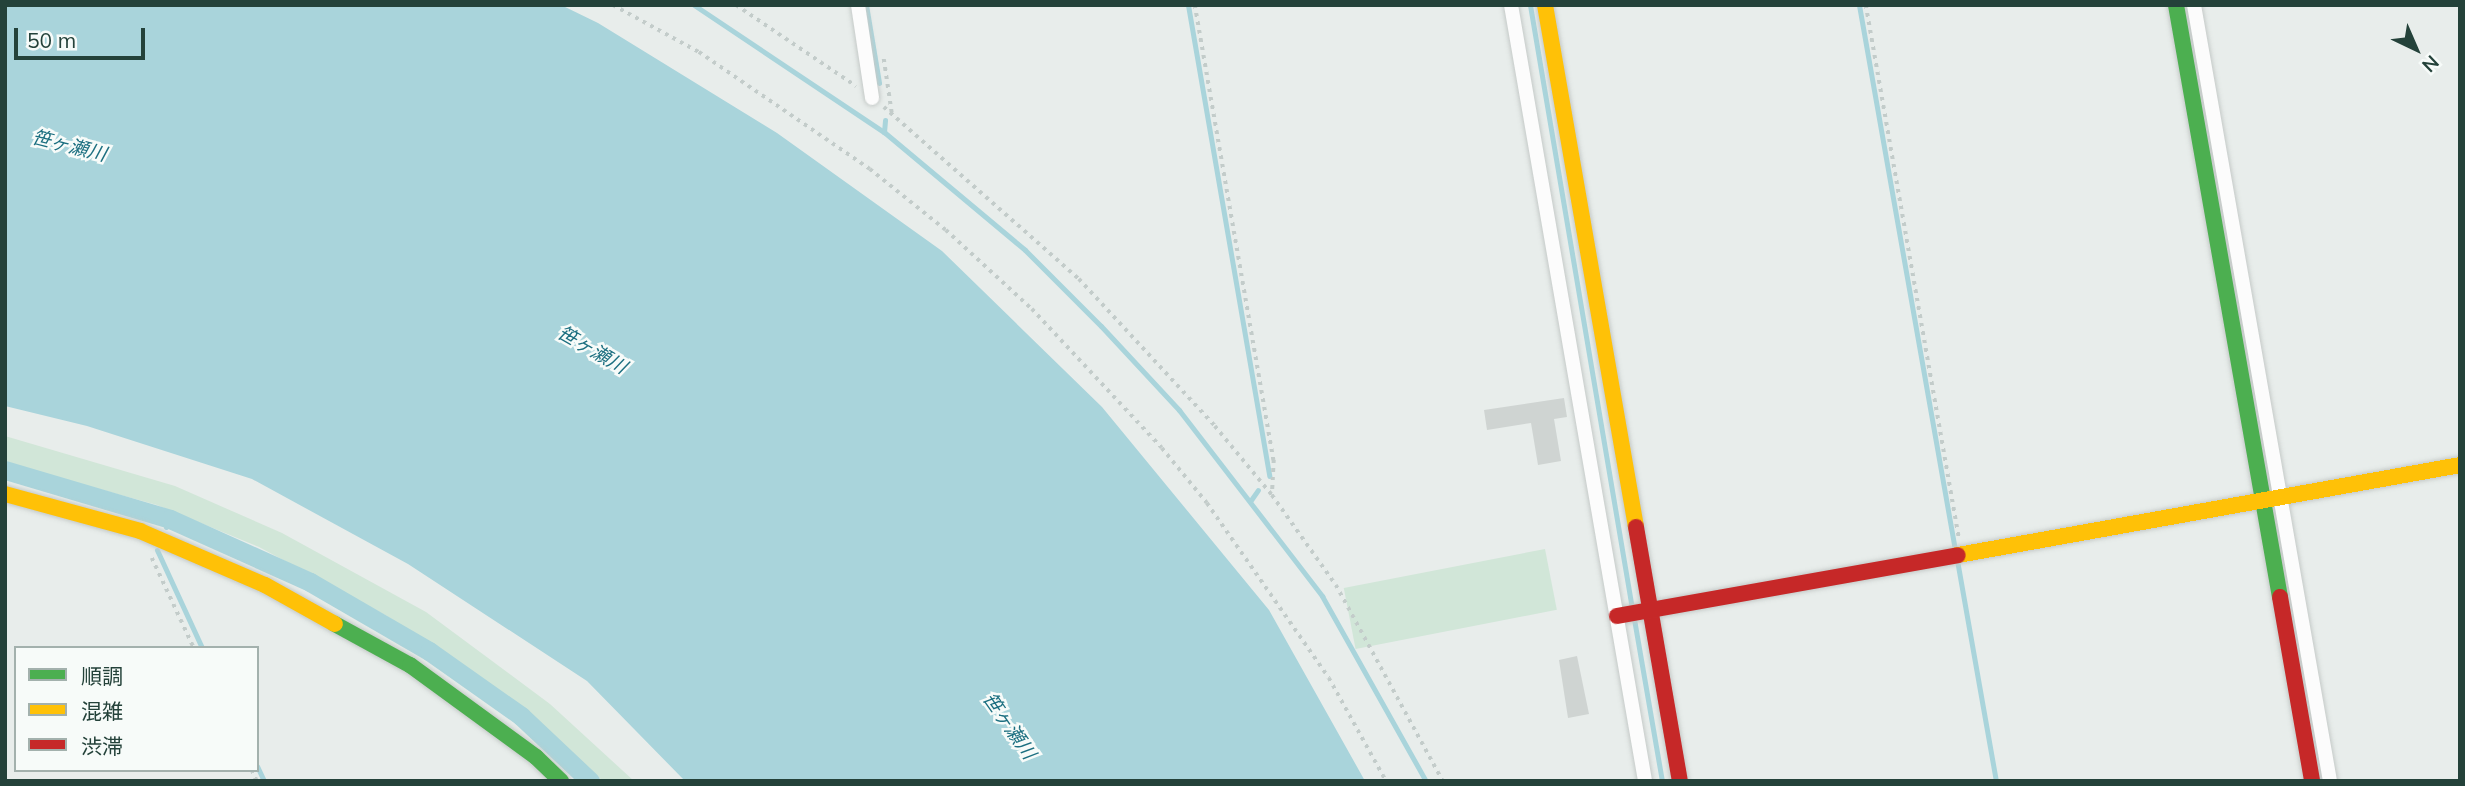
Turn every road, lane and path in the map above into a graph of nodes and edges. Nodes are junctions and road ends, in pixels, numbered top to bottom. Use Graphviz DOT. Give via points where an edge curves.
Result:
graph roads {
  1 [pos="613,5"];
  2 [pos="736,5"];
  3 [pos="858,5"];
  4 [pos="1195,5"];
  5 [pos="1511,5"];
  6 [pos="1545,5"];
  7 [pos="1866,5"];
  8 [pos="2176,5"];
  9 [pos="2194,5"];
  10 [pos="872,98"];
  11 [pos="2460,465"];
  12 [pos="5,494"];
  13 [pos="1272,495"];
  14 [pos="2271,498"];
  15 [pos="140,531"];
  16 [pos="1958,553"];
  17 [pos="1633,612"];
  18 [pos="193,646"];
  19 [pos="561,781"];
  20 [pos="1386,781"];
  21 [pos="1443,781"];
  22 [pos="1645,781"];
  23 [pos="1680,781"];
  24 [pos="2312,781"];
  25 [pos="2330,781"];
  1 -- 20 [label="path" via="699,52 870,169 946,230 1032,309 1207,503 1329,678"];
  2 -- 10 [label="path"];
  3 -- 10 [label="street"];
  4 -- 13 [label="path" via="1274,460"];
  5 -- 17 [label="street"];
  6 -- 17 [label="street"];
  7 -- 16 [label="path"];
  8 -- 14 [label="street"];
  9 -- 14 [label="street"];
  10 -- 13 [label="path" via="1079,279 1162,364"];
  11 -- 14 [label="street"];
  12 -- 15 [label="street"];
  13 -- 21 [label="path" via="1372,644"];
  14 -- 16 [label="street"];
  14 -- 24 [label="street"];
  14 -- 25 [label="street"];
  15 -- 18 [label="path"];
  15 -- 19 [label="street" via="265,585 410,665 536,757"];
  16 -- 17 [label="street"];
  17 -- 22 [label="street"];
  17 -- 23 [label="street"];
}
